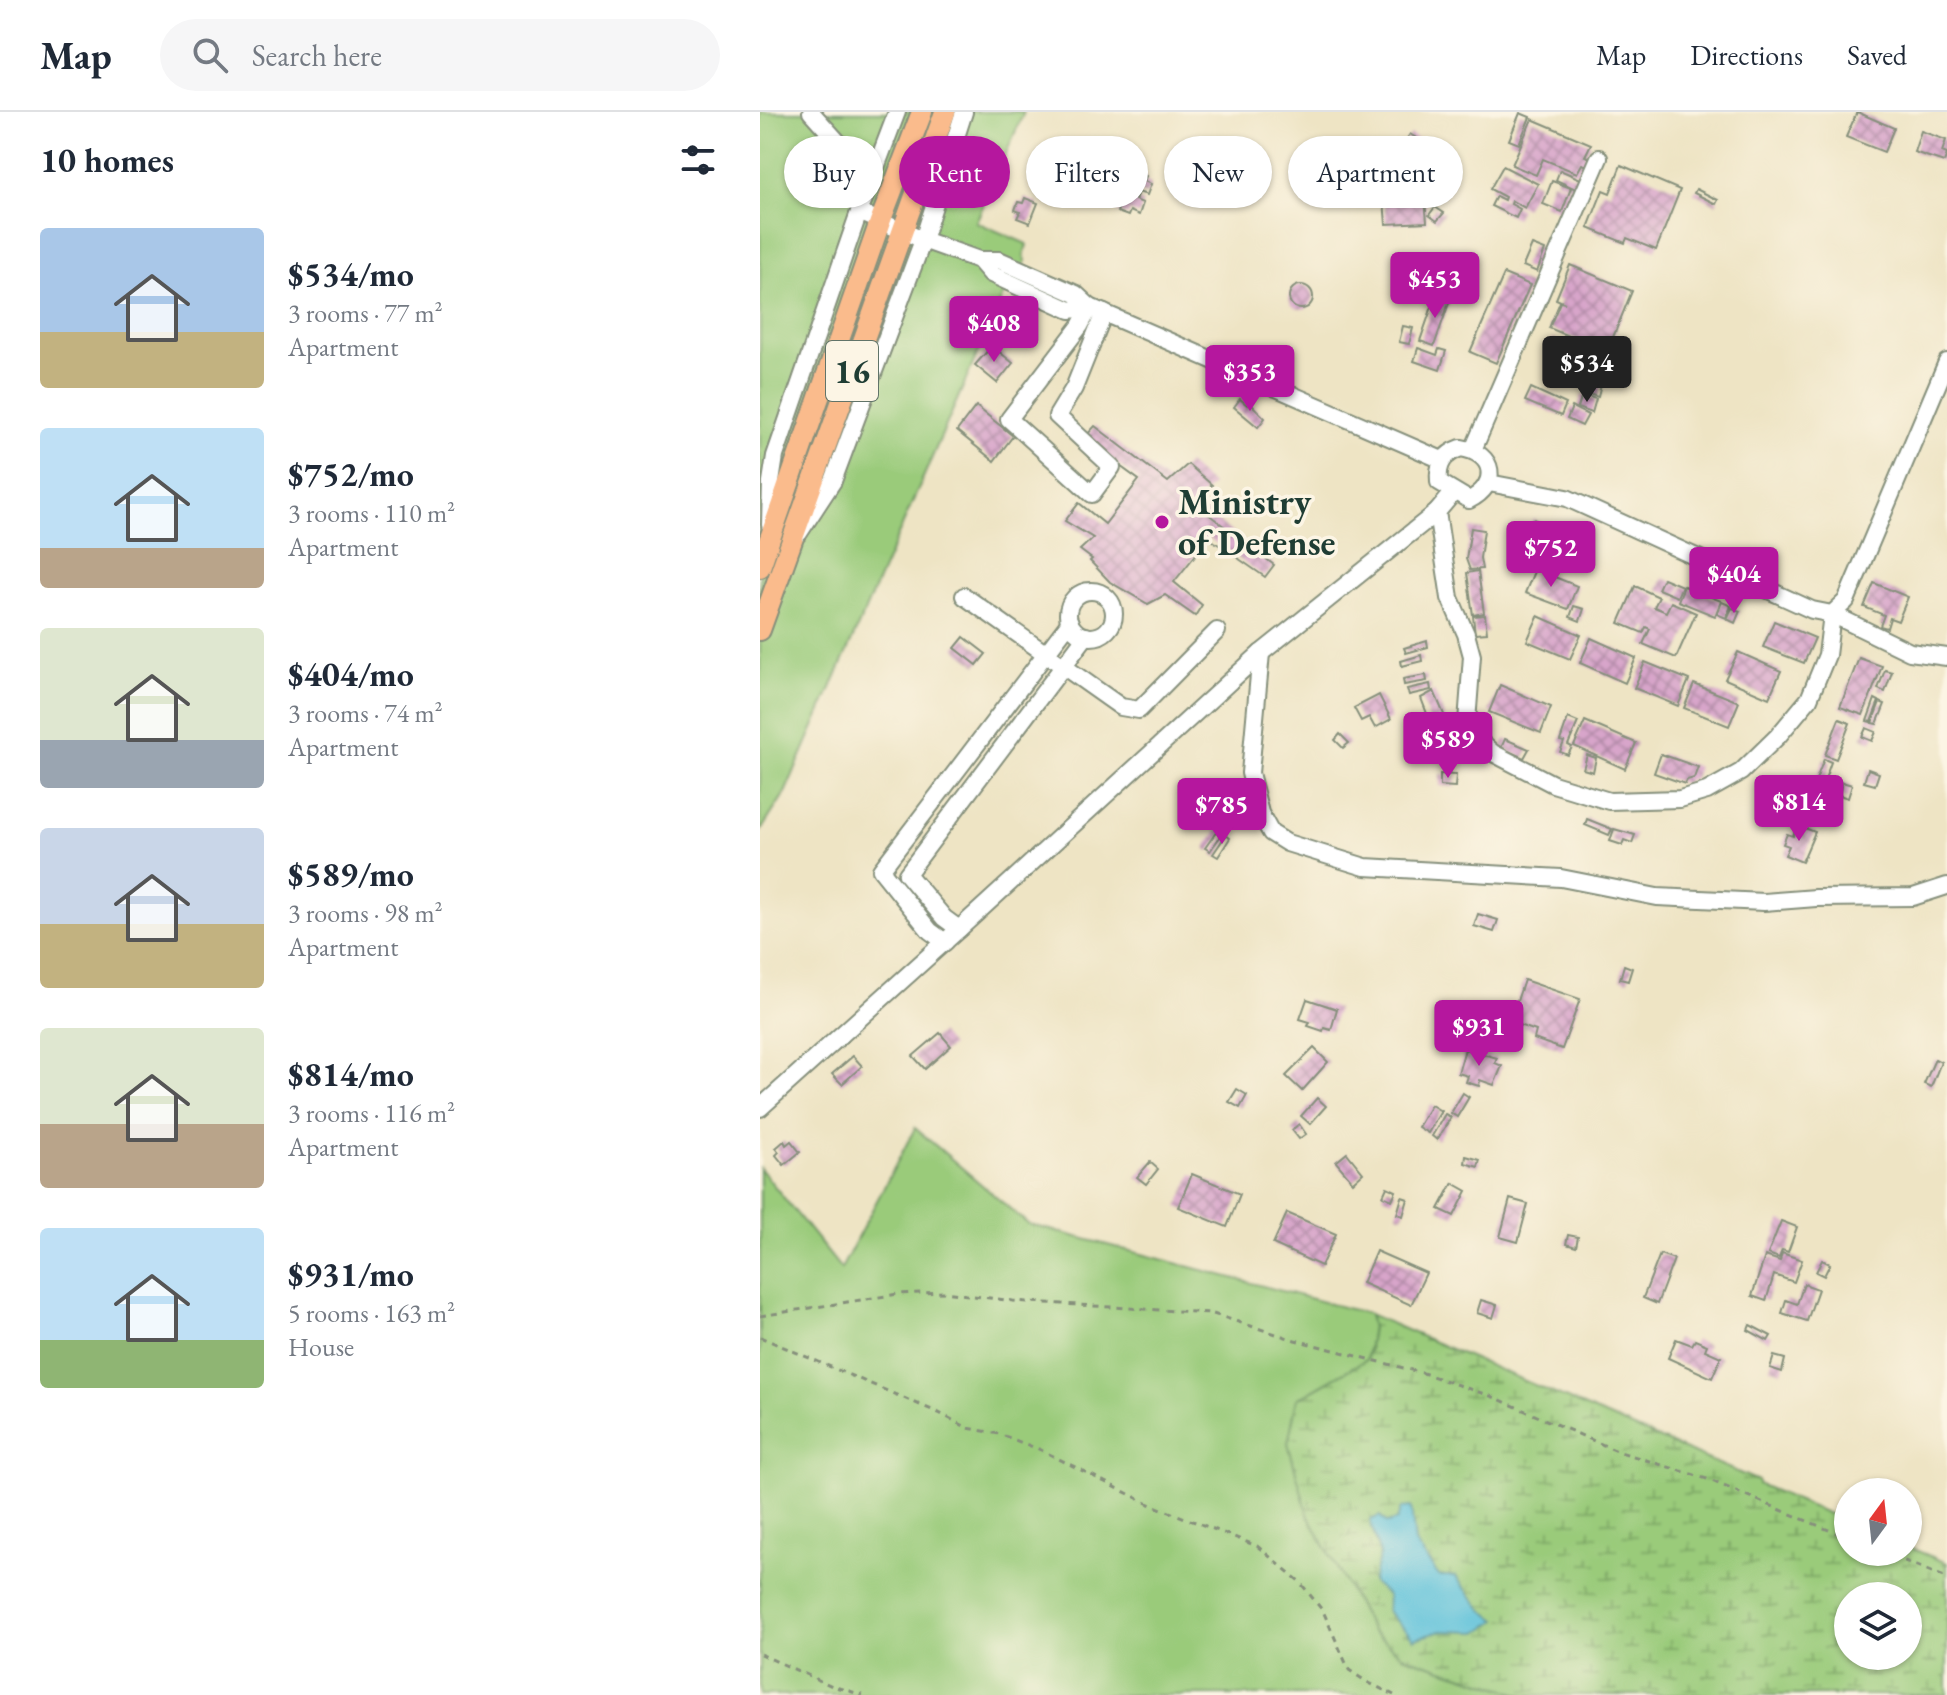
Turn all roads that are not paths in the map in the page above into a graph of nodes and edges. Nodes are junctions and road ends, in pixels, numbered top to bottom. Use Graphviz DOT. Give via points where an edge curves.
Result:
graph roads {
  1 [pos="811,112"];
  2 [pos="897,112"];
  3 [pos="922,112"];
  4 [pos="945,112"];
  5 [pos="964,112"];
  6 [pos="833,136"];
  7 [pos="883,149"];
  8 [pos="1599,158"];
  9 [pos="861,208"];
  10 [pos="859,212"];
  11 [pos="880,222"];
  12 [pos="901,231"];
  13 [pos="923,240"];
  14 [pos="1097,310"];
  15 [pos="1947,362"];
  16 [pos="1473,450"];
  17 [pos="1442,460"];
  18 [pos="1489,483"];
  19 [pos="1453,493"];
  20 [pos="1437,512"];
  21 [pos="779,544"];
  22 [pos="760,567"];
  23 [pos="964,596"];
  24 [pos="1832,614"];
  25 [pos="1070,622"];
  26 [pos="760,630"];
  27 [pos="1217,631"];
  28 [pos="1086,636"];
  29 [pos="1261,653"];
  30 [pos="1045,654"];
  31 [pos="1947,657"];
  32 [pos="1064,667"];
  33 [pos="1947,886"];
  34 [pos="959,929"];
  35 [pos="945,942"];
  36 [pos="760,1108"];
  1 -- 6 [label="street"];
  2 -- 7 [label="street"];
  3 -- 11 [label="main road, 16"];
  4 -- 12 [label="main road, 16"];
  5 -- 13 [label="street"];
  8 -- 16 [label="street"];
  9 -- 10 [label="street"];
  10 -- 11 [label="street"];
  10 -- 21 [label="street" via="775,456 771,482"];
  11 -- 12 [label="street"];
  11 -- 21 [label="main road, 16"];
  12 -- 13 [label="street"];
  12 -- 21 [label="main road, 16"];
  13 -- 14 [label="street" via="979,260 991,274 1070,310"];
  13 -- 21 [label="street" via="833,481 824,498"];
  14 -- 14 [label="street" via="1009,419 1092,494 1112,467 1057,416 1074,388"];
  14 -- 17 [label="street"];
  15 -- 24 [label="street" via="1846,601"];
  16 -- 17 [label="street" via="1461,448"];
  16 -- 18 [label="street" via="1490,470"];
  17 -- 19 [label="street" via="1439,482"];
  18 -- 19 [label="street" via="1469,500"];
  18 -- 24 [label="street" via="1567,498 1812,610"];
  19 -- 20 [label="street"];
  20 -- 24 [label="street" via="1450,598 1472,656 1467,722 1471,734 1493,753 1553,784 1609,801 1680,799 1741,772 1809,699 1827,655"];
  20 -- 29 [label="street"];
  21 -- 22 [label="main road, 16"];
  21 -- 26 [label="main road, 16"];
  23 -- 30 [label="street"];
  24 -- 31 [label="street" via="1910,652"];
  25 -- 28 [label="street"];
  25 -- 28 [label="street" via="1070,604 1080,594 1094,591 1107,598 1114,611 1110,626"];
  25 -- 30 [label="street"];
  27 -- 32 [label="street" via="1139,710 1121,707"];
  28 -- 32 [label="street"];
  29 -- 33 [label="street" via="1250,773 1260,813 1271,833 1287,843 1365,867 1561,878 1657,897 1764,902 1913,897"];
  29 -- 34 [label="street"];
  30 -- 32 [label="street"];
  30 -- 35 [label="street" via="881,870"];
  32 -- 34 [label="street" via="907,874"];
  34 -- 35 [label="street"];
  35 -- 36 [label="street"];
}
